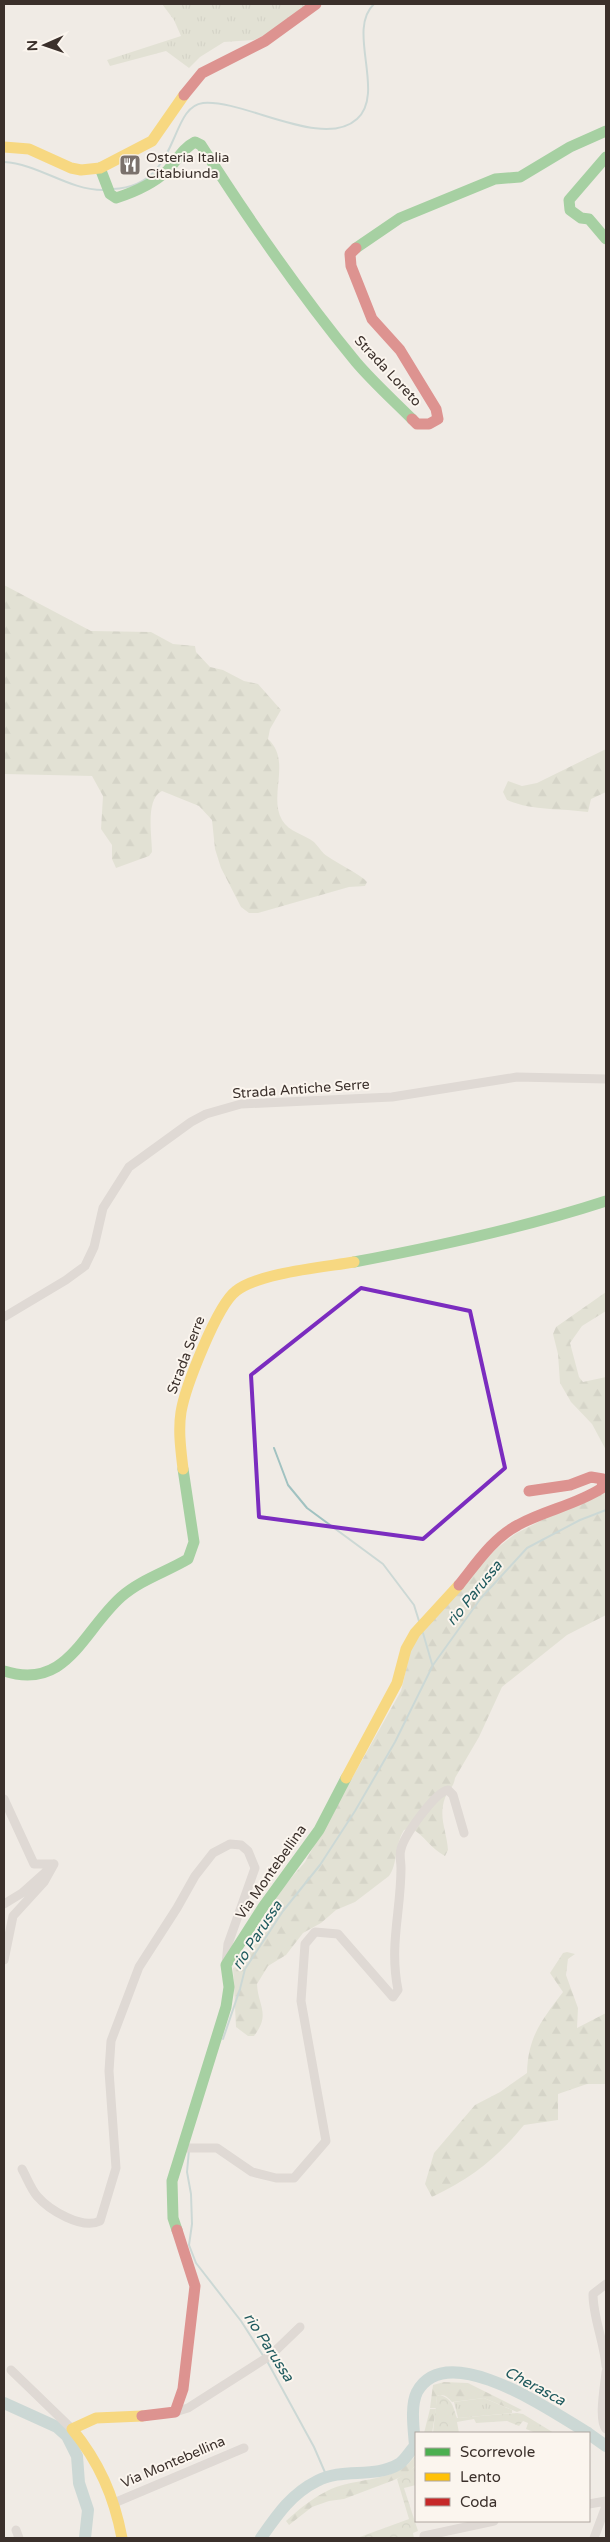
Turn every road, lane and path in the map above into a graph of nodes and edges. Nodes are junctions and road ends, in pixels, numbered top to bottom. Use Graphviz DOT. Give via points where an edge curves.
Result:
graph roads {
  1 [pos="316,4"];
  2 [pos="606,131"];
  3 [pos="4,147"];
  4 [pos="606,157"];
  5 [pos="100,168"];
  6 [pos="606,239"];
  7 [pos="606,1079"];
  8 [pos="606,1201"];
  9 [pos="4,1317"];
  10 [pos="530,1491"];
  11 [pos="4,1671"];
  12 [pos="4,1799"];
  13 [pos="464,1833"];
  14 [pos="54,1864"];
  15 [pos="4,1904"];
  16 [pos="4,1960"];
  17 [pos="226,1965"];
  18 [pos="187,2147"];
  19 [pos="22,2169"];
  20 [pos="606,2284"];
  21 [pos="300,2327"];
  22 [pos="606,2366"];
  23 [pos="11,2370"];
  24 [pos="606,2372"];
  25 [pos="175,2412"];
  26 [pos="72,2429"];
  27 [pos="606,2429"];
  28 [pos="244,2448"];
  29 [pos="606,2500"];
  30 [pos="114,2503"];
  31 [pos="590,2504"];
  32 [pos="606,2506"];
  33 [pos="489,2522"];
  34 [pos="122,2538"];
  35 [pos="424,2538"];
  36 [pos="594,2538"];
  1 -- 5 [label="street" via="265,41 202,73 152,141"];
  2 -- 5 [label="street, Strada Loreto" via="520,176 494,180 400,218 350,254 350,266 372,319 400,350 436,409 438,419 429,424 417,424 357,363 253,226 201,145 195,142 185,147 150,186 116,198 110,194"];
  3 -- 5 [label="street" via="29,149 71,168"];
  4 -- 6 [label="street" via="569,200 570,210 581,218 589,218"];
  7 -- 9 [label="street, Strada Antiche Serre" via="517,1078 392,1097 241,1104 206,1114 130,1167 103,1208 94,1247 85,1266"];
  8 -- 11 [label="street, Strada Serre" via="566,1215 503,1230 260,1279 236,1290 221,1307 181,1411 180,1446 194,1542 188,1559 133,1588 113,1604 64,1660 45,1674 22,1676"];
  10 -- 17 [label="street, Via Montebellina" via="570,1485 591,1477 603,1479 602,1488 586,1498 517,1525 492,1545 421,1626 406,1649 398,1684 325,1821"];
  12 -- 14 [label="street" via="34,1864"];
  13 -- 18 [label="street" via="453,1795 448,1790 428,1806 403,1842 393,1965 398,1990 393,1998 338,1934 316,1932 306,1944 301,2001 326,2141 294,2178 276,2178 252,2172 217,2148"];
  14 -- 15 [label="street"];
  14 -- 16 [label="street" via="40,1888 13,1916"];
  17 -- 18 [label="street" via="229,1986 226,2007"];
  17 -- 19 [label="street" via="228,1944 255,1868 248,1851 241,1845 230,1844 213,1853 195,1876 139,1967 111,2041 109,2071 116,2168 100,2221 86,2223 58,2213 37,2196"];
  18 -- 25 [label="street" via="172,2181 172,2210 176,2232 195,2286 183,2389"];
  20 -- 22 [label="street" via="594,2294 593,2305"];
  21 -- 25 [label="street" via="270,2356 188,2408"];
  23 -- 26 [label="street, Via Montebellina"];
  24 -- 27 [label="street" via="602,2414"];
  25 -- 26 [label="street" via="88,2419"];
  26 -- 30 [label="street, Via Montebellina" via="95,2458"];
  28 -- 30 [label="street, Via Montebellina"];
  29 -- 31 [label="street"];
  30 -- 34 [label="street, Via Montebellina"];
  32 -- 36 [label="street"];
  33 -- 35 [label="street"];
}
